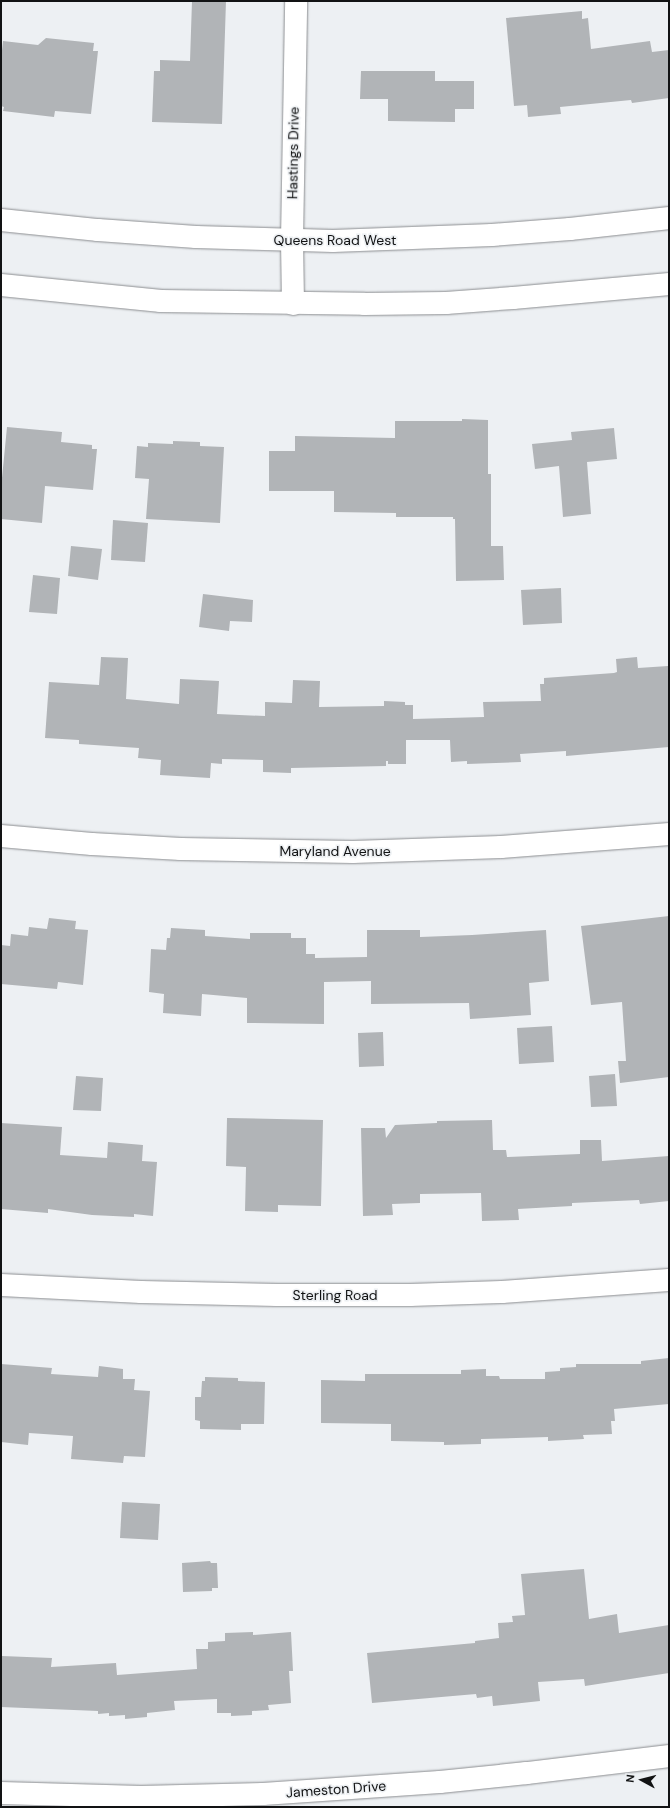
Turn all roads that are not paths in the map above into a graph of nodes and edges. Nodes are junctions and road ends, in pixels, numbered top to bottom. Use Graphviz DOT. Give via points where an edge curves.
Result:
graph roads {
  1 [pos="296,1"];
  2 [pos="669,218"];
  3 [pos="1,220"];
  4 [pos="292,240"];
  5 [pos="669,284"];
  6 [pos="1,285"];
  7 [pos="293,304"];
  8 [pos="669,834"];
  9 [pos="1,836"];
  10 [pos="669,1280"];
  11 [pos="1,1285"];
  12 [pos="669,1756"];
  13 [pos="1,1794"];
  1 -- 4 [label="street, Hastings Drive"];
  2 -- 4 [label="street, Queens Road West" via="570,230 492,235 333,241"];
  3 -- 4 [label="street, Queens Road West" via="135,233"];
  4 -- 7 [label="street, Hastings Drive"];
  5 -- 7 [label="street" via="589,293 446,302"];
  6 -- 7 [label="street" via="161,301"];
  8 -- 9 [label="street, Maryland Avenue" via="501,847 353,852 181,849"];
  10 -- 11 [label="street, Sterling Road" via="410,1296 172,1293"];
  12 -- 13 [label="street, Jameston Drive" via="448,1781 263,1794 141,1798"];
}
